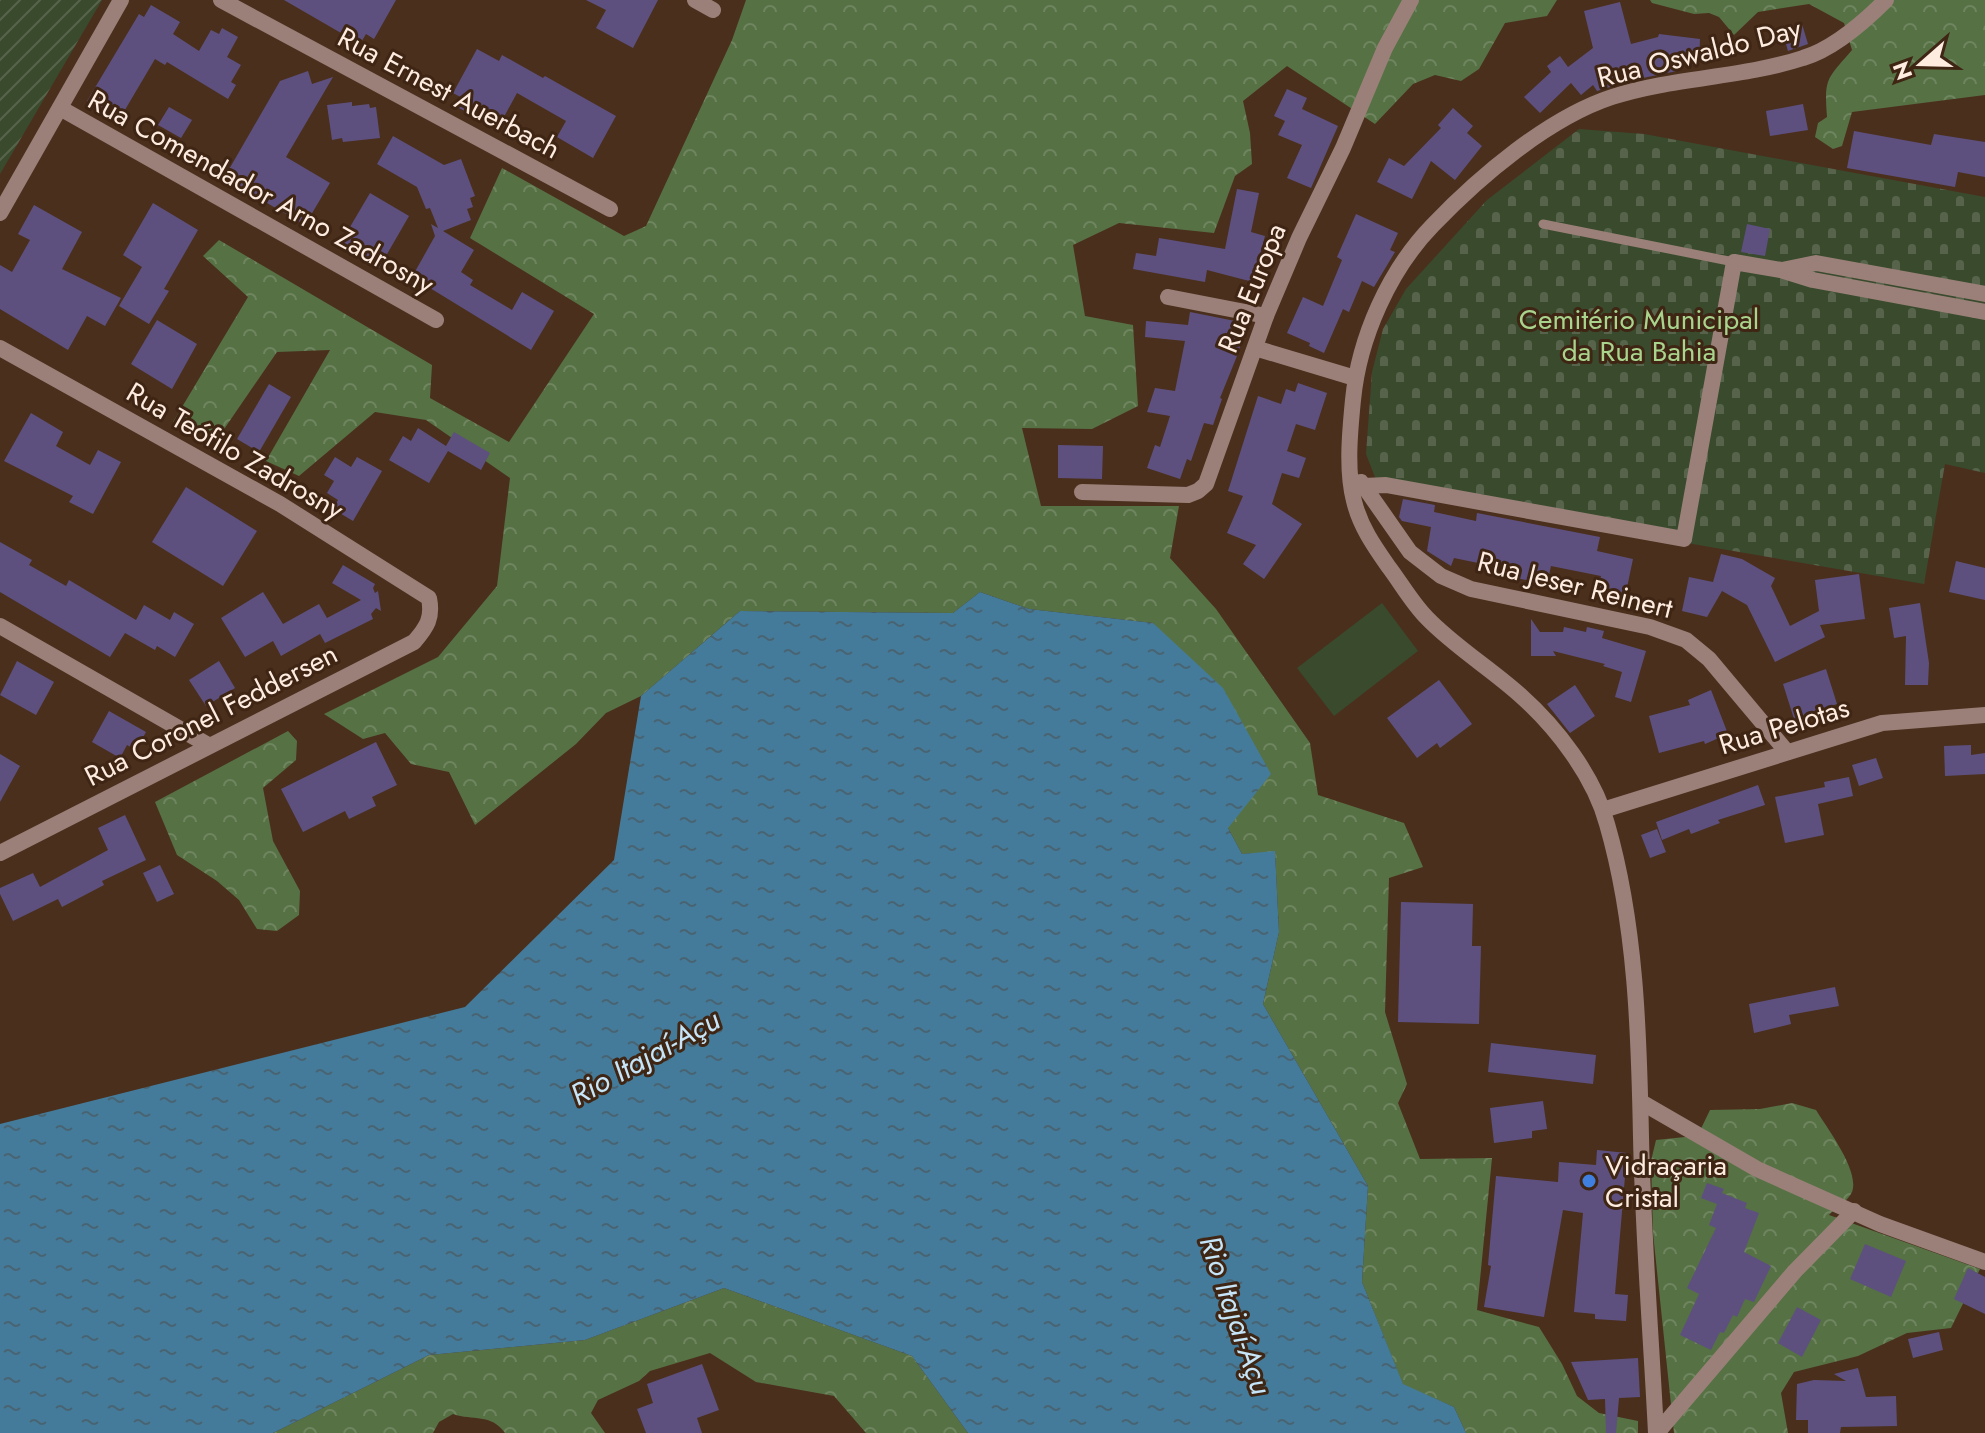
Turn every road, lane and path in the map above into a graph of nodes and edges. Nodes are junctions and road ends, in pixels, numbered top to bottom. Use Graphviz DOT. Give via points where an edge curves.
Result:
graph roads {
  1 [pos="121,0"];
  2 [pos="221,0"];
  3 [pos="695,0"];
  4 [pos="1411,0"];
  5 [pos="1886,0"];
  6 [pos="713,10"];
  7 [pos="60,108"];
  8 [pos="610,209"];
  9 [pos="0,213"];
  10 [pos="1543,224"];
  11 [pos="1734,262"];
  12 [pos="1816,263"];
  13 [pos="1781,270"];
  14 [pos="1813,280"];
  15 [pos="1985,294"];
  16 [pos="1168,297"];
  17 [pos="1985,312"];
  18 [pos="1266,316"];
  19 [pos="436,320"];
  20 [pos="0,348"];
  21 [pos="1255,348"];
  22 [pos="1355,378"];
  23 [pos="1351,471"];
  24 [pos="1364,486"];
  25 [pos="1082,492"];
  26 [pos="431,611"];
  27 [pos="0,626"];
  28 [pos="1985,715"];
  29 [pos="208,745"];
  30 [pos="1787,752"];
  31 [pos="1603,810"];
  32 [pos="0,853"];
  33 [pos="1641,1102"];
  34 [pos="1854,1211"];
  35 [pos="1985,1262"];
  36 [pos="1656,1433"];
  1 -- 7 [label="street"];
  2 -- 8 [label="street, Rua Ernest Auerbach"];
  3 -- 6 [label="street"];
  4 -- 18 [label="street, Rua Europa"];
  5 -- 22 [label="street, Rua Oswaldo Day" via="1808,57 1613,97 1565,119 1489,172 1409,255 1379,304"];
  7 -- 9 [label="street"];
  7 -- 19 [label="street, Rua Comendador Arno Zadrosny"];
  10 -- 11 [label="lane"];
  11 -- 13 [label="street"];
  11 -- 24 [label="street" via="1684,539 1386,485"];
  12 -- 13 [label="street"];
  12 -- 14 [label="lane"];
  12 -- 15 [label="street"];
  13 -- 14 [label="street"];
  14 -- 17 [label="street"];
  16 -- 18 [label="street"];
  18 -- 21 [label="street, Rua Europa"];
  20 -- 26 [label="street, Rua Teófilo Zadrosny" via="280,504 429,598"];
  21 -- 22 [label="street"];
  21 -- 25 [label="street, Rua Europa" via="1206,484 1198,491 1154,496"];
  22 -- 23 [label="street, Rua Oswaldo Day"];
  23 -- 24 [label="street, Rua Jeser Reinert"];
  23 -- 31 [label="street, Rua Oswaldo Day" via="1361,523 1416,605 1522,696 1570,752"];
  24 -- 30 [label="street, Rua Jeser Reinert" via="1410,552 1441,576 1471,589 1650,627 1686,640 1709,659"];
  26 -- 29 [label="street, Rua Coronel Feddersen" via="427,627 414,642"];
  27 -- 29 [label="street"];
  28 -- 30 [label="street, Rua Pelotas" via="1882,723"];
  29 -- 32 [label="street, Rua Coronel Feddersen"];
  30 -- 31 [label="street, Rua Pelotas"];
  31 -- 33 [label="street, Rua Oswaldo Day" via="1624,896"];
  33 -- 34 [label="street" via="1757,1169"];
  33 -- 36 [label="street, Rua Oswaldo Day"];
  34 -- 35 [label="street"];
  34 -- 36 [label="street" via="1795,1271"];
}
